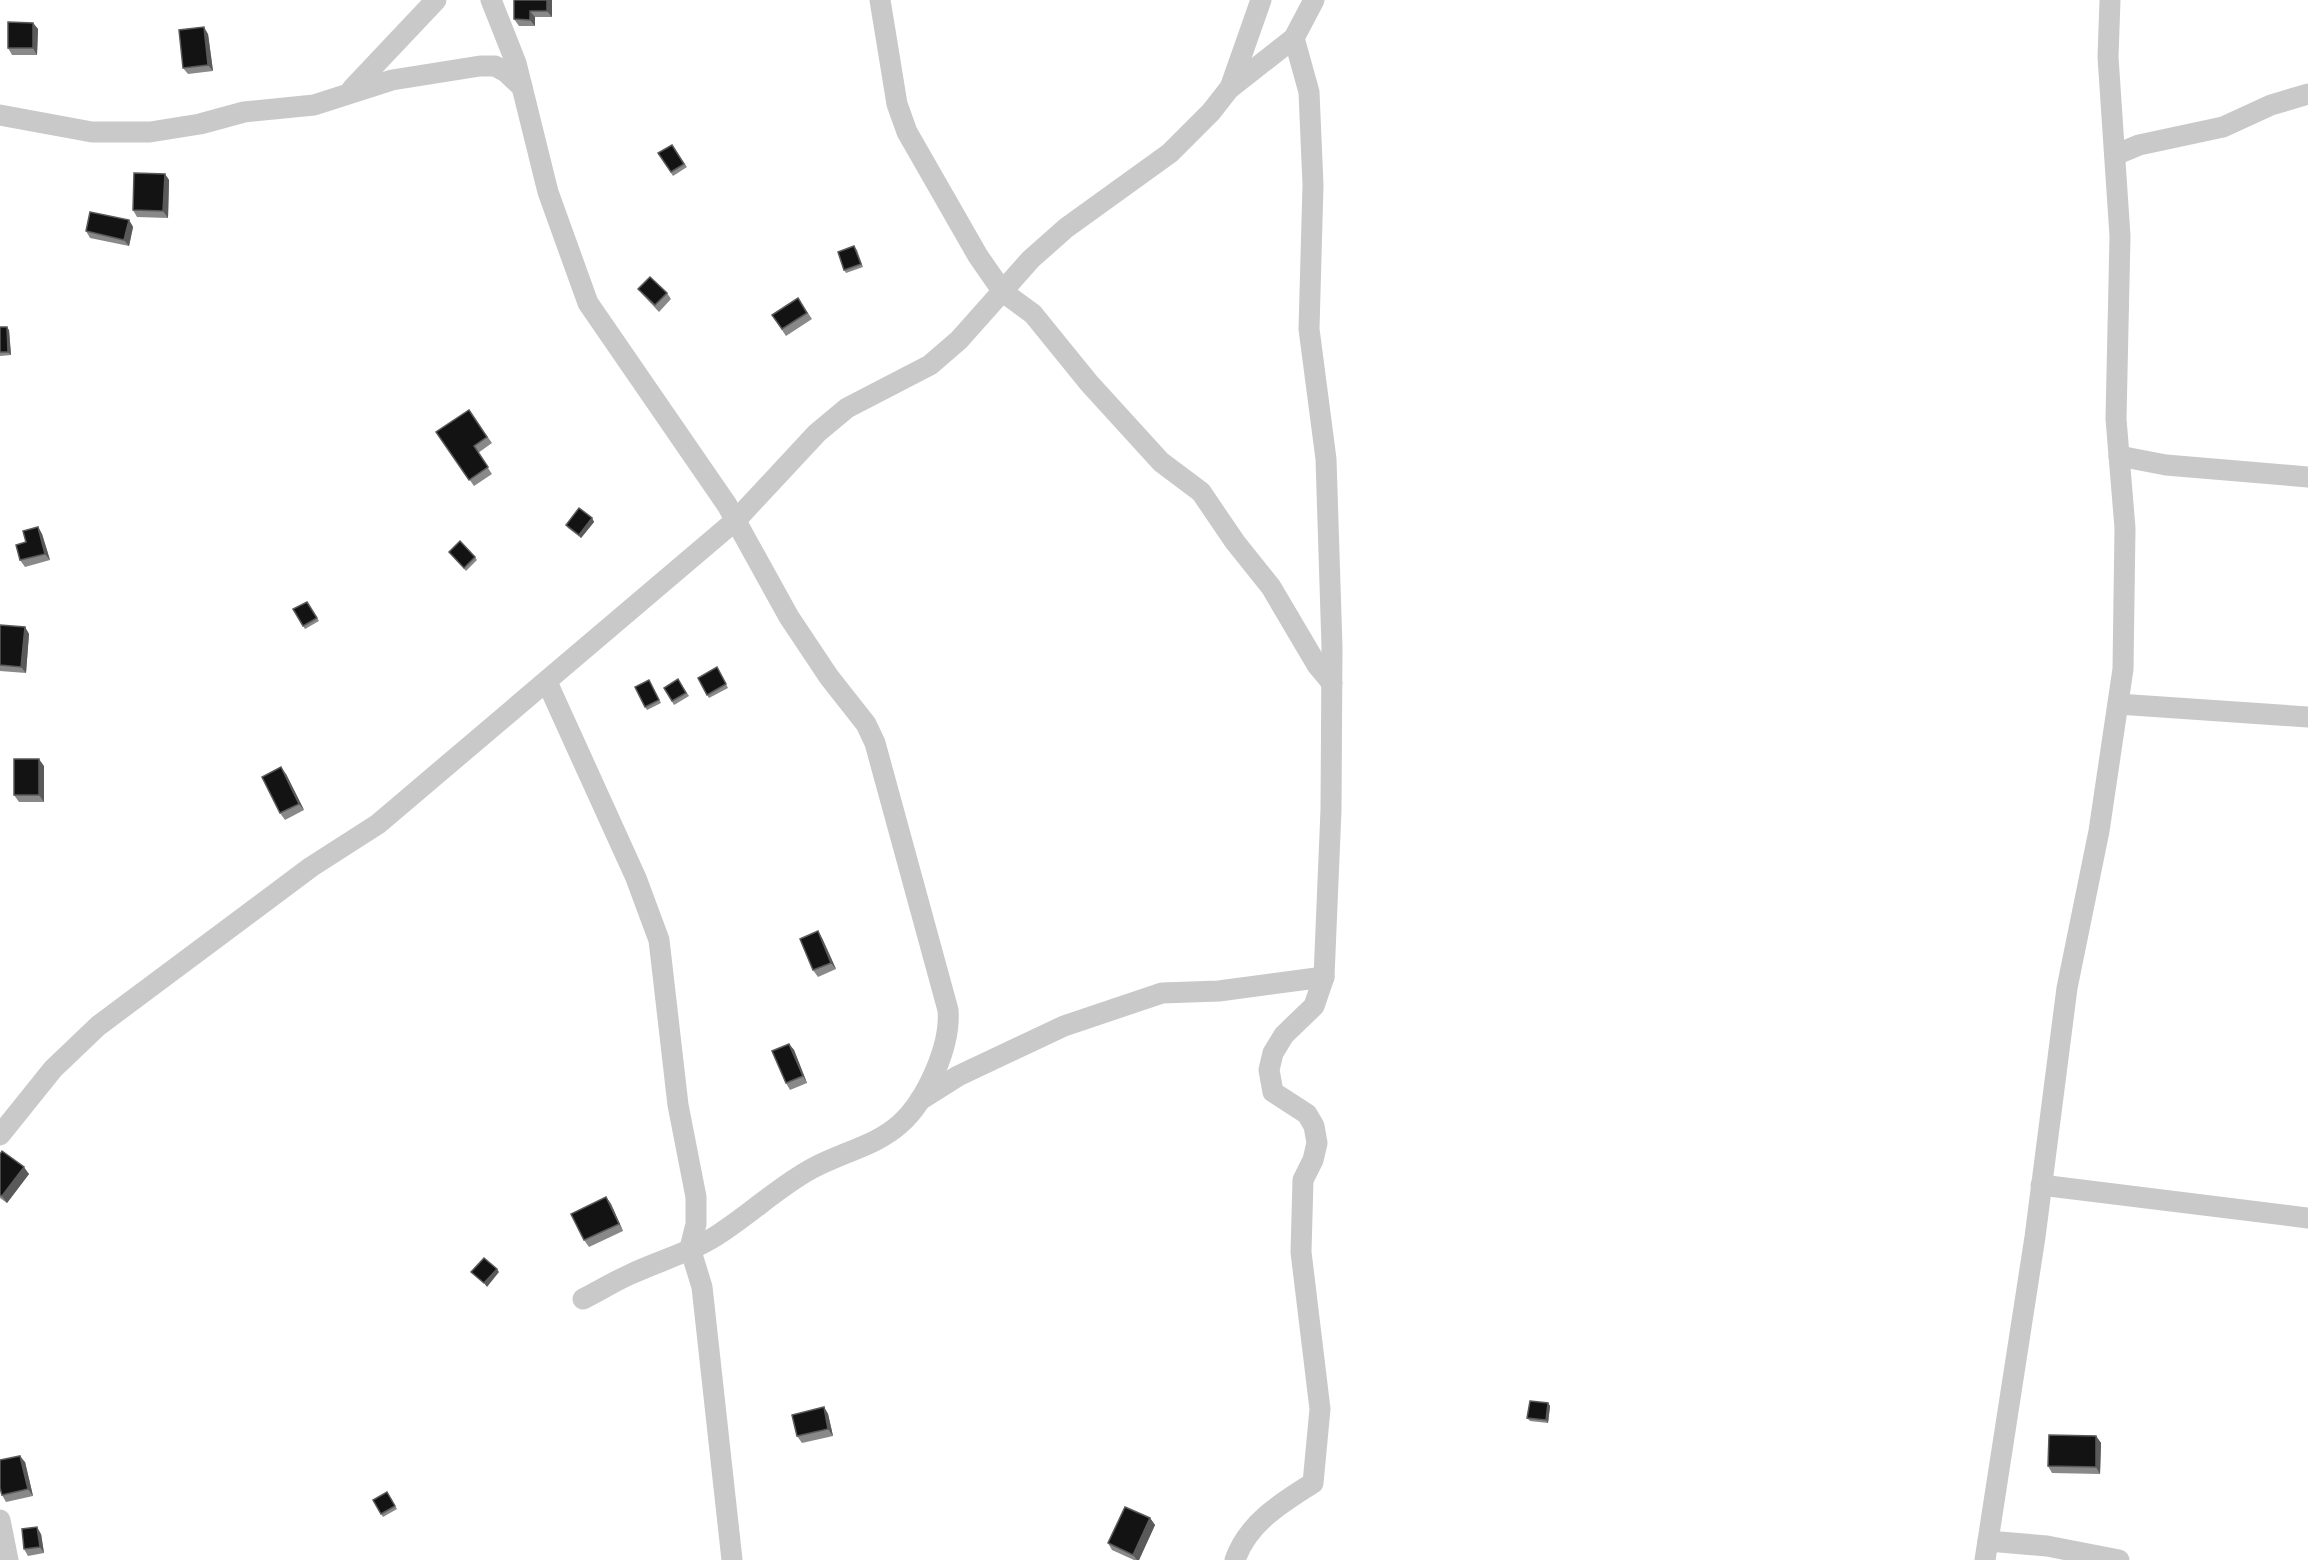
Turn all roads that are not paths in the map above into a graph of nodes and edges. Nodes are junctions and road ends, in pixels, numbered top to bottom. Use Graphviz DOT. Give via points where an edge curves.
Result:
graph roads {
  1 [pos="436,0"];
  2 [pos="491,0"];
  3 [pos="880,0"];
  4 [pos="1261,0"];
  5 [pos="1314,0"];
  6 [pos="2110,0"];
  7 [pos="1294,38"];
  8 [pos="522,87"];
  9 [pos="1229,89"];
  10 [pos="349,92"];
  11 [pos="2308,94"];
  12 [pos="0,115"];
  13 [pos="2115,154"];
  14 [pos="1003,292"];
  15 [pos="2119,456"];
  16 [pos="2308,477"];
  17 [pos="736,520"];
  18 [pos="548,682"];
  19 [pos="1332,683"];
  20 [pos="2118,704"];
  21 [pos="2308,717"];
  22 [pos="1324,977"];
  23 [pos="919,1101"];
  24 [pos="0,1135"];
  25 [pos="2041,1185"];
  26 [pos="2308,1218"];
  27 [pos="690,1248"];
  28 [pos="583,1299"];
  29 [pos="0,1520"];
  30 [pos="1987,1551"];
  31 [pos="8,1560"];
  32 [pos="732,1560"];
  33 [pos="1235,1560"];
  34 [pos="2119,1560"];
  1 -- 10 [label="street"];
  2 -- 8 [label="street"];
  3 -- 14 [label="street" via="897,104 907,132 973,248"];
  4 -- 9 [label="street"];
  5 -- 7 [label="street"];
  6 -- 13 [label="street" via="2108,57"];
  7 -- 9 [label="street"];
  7 -- 19 [label="street" via="1309,92 1313,185 1309,329 1326,459"];
  8 -- 10 [label="street" via="495,66 480,66 392,80"];
  8 -- 17 [label="street" via="548,192 588,303"];
  9 -- 14 [label="street" via="1170,153 1066,228 1031,258"];
  10 -- 12 [label="street" via="314,105 244,112 150,132 92,132"];
  11 -- 13 [label="street" via="2271,105 2223,127"];
  13 -- 15 [label="street" via="2120,236 2116,419"];
  14 -- 17 [label="street" via="967,332 930,364 847,408"];
  14 -- 19 [label="street" via="1033,314 1161,462 1201,492 1271,587 1317,665"];
  15 -- 16 [label="street" via="2166,465"];
  15 -- 20 [label="street" via="2125,528 2123,669"];
  17 -- 18 [label="street"];
  17 -- 23 [label="street" via="789,617 866,724 875,743 950,1026 946,1044"];
  18 -- 24 [label="street" via="378,824 266,900 98,1026 53,1069"];
  18 -- 27 [label="street" via="636,878 658,940 678,1104 696,1197 696,1224"];
  19 -- 22 [label="street"];
  20 -- 21 [label="street"];
  20 -- 25 [label="street" via="2099,831 2067,988"];
  22 -- 23 [label="street" via="1219,991 1162,993 1064,1026 958,1076"];
  22 -- 33 [label="street" via="1314,1006 1284,1035 1269,1070 1274,1092 1307,1114 1317,1143 1303,1180 1300,1252 1320,1408 1313,1483 1269,1511 1241,1543"];
  23 -- 27 [label="street" via="900,1125 794,1179 721,1233"];
  25 -- 26 [label="street"];
  25 -- 30 [label="street"];
  27 -- 28 [label="street"];
  27 -- 32 [label="street" via="702,1287"];
  29 -- 31 [label="street"];
  30 -- 34 [label="street" via="2047,1546"];
}
